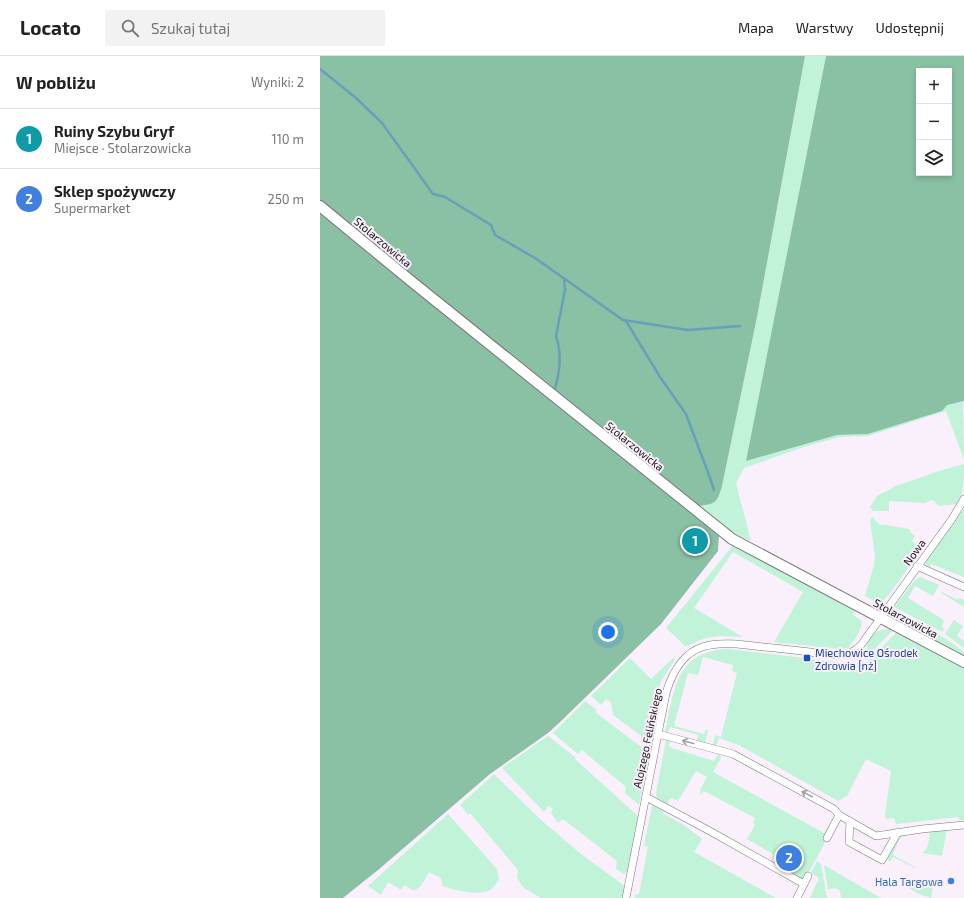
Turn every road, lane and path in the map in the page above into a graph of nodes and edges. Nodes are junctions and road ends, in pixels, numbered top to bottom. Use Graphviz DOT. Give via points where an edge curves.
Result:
graph roads {
  1 [pos="320,206"];
  2 [pos="964,499"];
  3 [pos="917,566"];
  4 [pos="964,587"];
  5 [pos="880,618"];
  6 [pos="964,662"];
  7 [pos="658,734"];
  8 [pos="646,797"];
  9 [pos="839,815"];
  10 [pos="850,821"];
  11 [pos="964,824"];
  12 [pos="898,832"];
  13 [pos="827,838"];
  14 [pos="808,876"];
  15 [pos="804,884"];
  16 [pos="626,898"];
  17 [pos="797,898"];
  1 -- 5 [label="street, Stolarzowicka" via="732,539"];
  2 -- 3 [label="street, Nowa"];
  3 -- 4 [label="street"];
  3 -- 5 [label="street, Nowa"];
  5 -- 6 [label="street, Stolarzowicka"];
  5 -- 7 [label="street, Alojzego Felińskiego" via="861,645 846,655 730,643 706,645 697,649 683,660 670,680"];
  7 -- 8 [label="street, Alojzego Felińskiego"];
  9 -- 7 [label="street, one-way" via="834,808 733,754"];
  8 -- 15 [label="street"];
  8 -- 16 [label="street, Alojzego Felińskiego"];
  9 -- 10 [label="street"];
  9 -- 13 [label="street"];
  10 -- 12 [label="street" via="876,836"];
  10 -- 12 [label="street" via="849,842 882,860"];
  11 -- 12 [label="street"];
  14 -- 15 [label="street"];
  15 -- 17 [label="street"];
}
